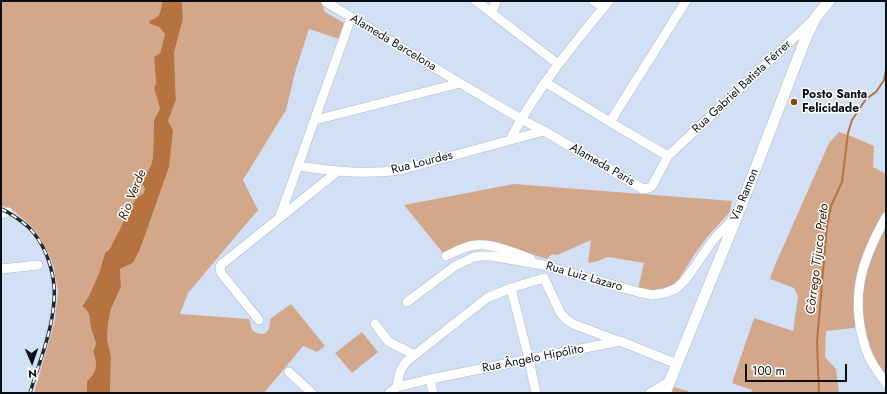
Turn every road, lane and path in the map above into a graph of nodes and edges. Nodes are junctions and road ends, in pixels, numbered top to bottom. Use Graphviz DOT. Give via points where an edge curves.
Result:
graph roads {
  1 [pos="476,1"];
  2 [pos="496,1"];
  3 [pos="594,1"];
  4 [pos="686,1"];
  5 [pos="829,1"];
  6 [pos="326,2"];
  7 [pos="606,4"];
  8 [pos="492,13"];
  9 [pos="816,17"];
  10 [pos="351,18"];
  11 [pos="558,64"];
  12 [pos="545,82"];
  13 [pos="460,83"];
  14 [pos="521,119"];
  15 [pos="315,120"];
  16 [pos="610,122"];
  17 [pos="544,131"];
  18 [pos="510,140"];
  19 [pos="668,156"];
  20 [pos="298,166"];
  21 [pos="338,171"];
  22 [pos="738,214"];
  23 [pos="886,217"];
  24 [pos="279,218"];
  25 [pos="446,256"];
  26 [pos="38,265"];
  27 [pos="547,266"];
  28 [pos="1,269"];
  29 [pos="544,278"];
  30 [pos="511,288"];
  31 [pos="407,302"];
  32 [pos="259,320"];
  33 [pos="375,324"];
  34 [pos="620,341"];
  35 [pos="415,355"];
  36 [pos="529,360"];
  37 [pos="677,364"];
  38 [pos="290,372"];
  39 [pos="430,379"];
  40 [pos="670,381"];
  41 [pos="886,383"];
  42 [pos="398,387"];
  43 [pos="312,393"];
  44 [pos="389,393"];
  45 [pos="433,393"];
  46 [pos="536,393"];
  47 [pos="650,393"];
  48 [pos="665,393"];
  1 -- 8 [label="street"];
  2 -- 8 [label="street"];
  3 -- 7 [label="street"];
  4 -- 16 [label="street"];
  5 -- 9 [label="main road, Via Ramon"];
  6 -- 10 [label="street, Alameda Barcelona"];
  7 -- 11 [label="street"];
  8 -- 11 [label="street"];
  9 -- 19 [label="street, Rua Gabriel Batista Férrer"];
  9 -- 22 [label="main road, Via Ramon"];
  10 -- 13 [label="street, Alameda Barcelona"];
  10 -- 15 [label="street"];
  11 -- 12 [label="street"];
  12 -- 14 [label="street"];
  12 -- 16 [label="street"];
  13 -- 14 [label="street, Alameda Barcelona"];
  13 -- 15 [label="street"];
  14 -- 17 [label="street, Alameda Paris"];
  14 -- 18 [label="street"];
  15 -- 20 [label="street"];
  16 -- 19 [label="street"];
  17 -- 18 [label="street, Rua Lourdes"];
  17 -- 19 [label="street, Alameda Paris" via="642,189 652,186"];
  18 -- 21 [label="street, Rua Lourdes" via="400,170 370,173"];
  20 -- 21 [label="street, Rua Lourdes"];
  20 -- 24 [label="street"];
  21 -- 24 [label="street"];
  22 -- 27 [label="street, Rua Luiz Lazaro" via="714,239 686,279 677,288 665,293 652,295 638,292"];
  22 -- 37 [label="main road, Via Ramon"];
  23 -- 41 [label="street" via="861,274 858,308 863,339 870,358"];
  24 -- 32 [label="street" via="220,267 221,273"];
  25 -- 27 [label="street" via="466,247 484,244"];
  26 -- 28 [label="street"];
  27 -- 29 [label="street"];
  27 -- 31 [label="street, Rua Luiz Lazaro" via="481,256 455,266"];
  29 -- 30 [label="street"];
  29 -- 34 [label="street" via="561,314 567,320"];
  30 -- 35 [label="street" via="487,298"];
  30 -- 36 [label="street"];
  33 -- 35 [label="street" via="393,344"];
  34 -- 36 [label="street, Rua Ângelo Hipólito"];
  34 -- 37 [label="street"];
  35 -- 42 [label="street" via="402,367"];
  36 -- 39 [label="street, Rua Ângelo Hipólito"];
  36 -- 46 [label="street"];
  37 -- 40 [label="main road, Via Ramon"];
  38 -- 43 [label="street"];
  39 -- 42 [label="street, Rua Ângelo Hipólito"];
  39 -- 45 [label="street"];
  40 -- 47 [label="street"];
  40 -- 48 [label="main road, Via Ramon"];
  42 -- 44 [label="street, Rua Ângelo Hipólito"];
}
